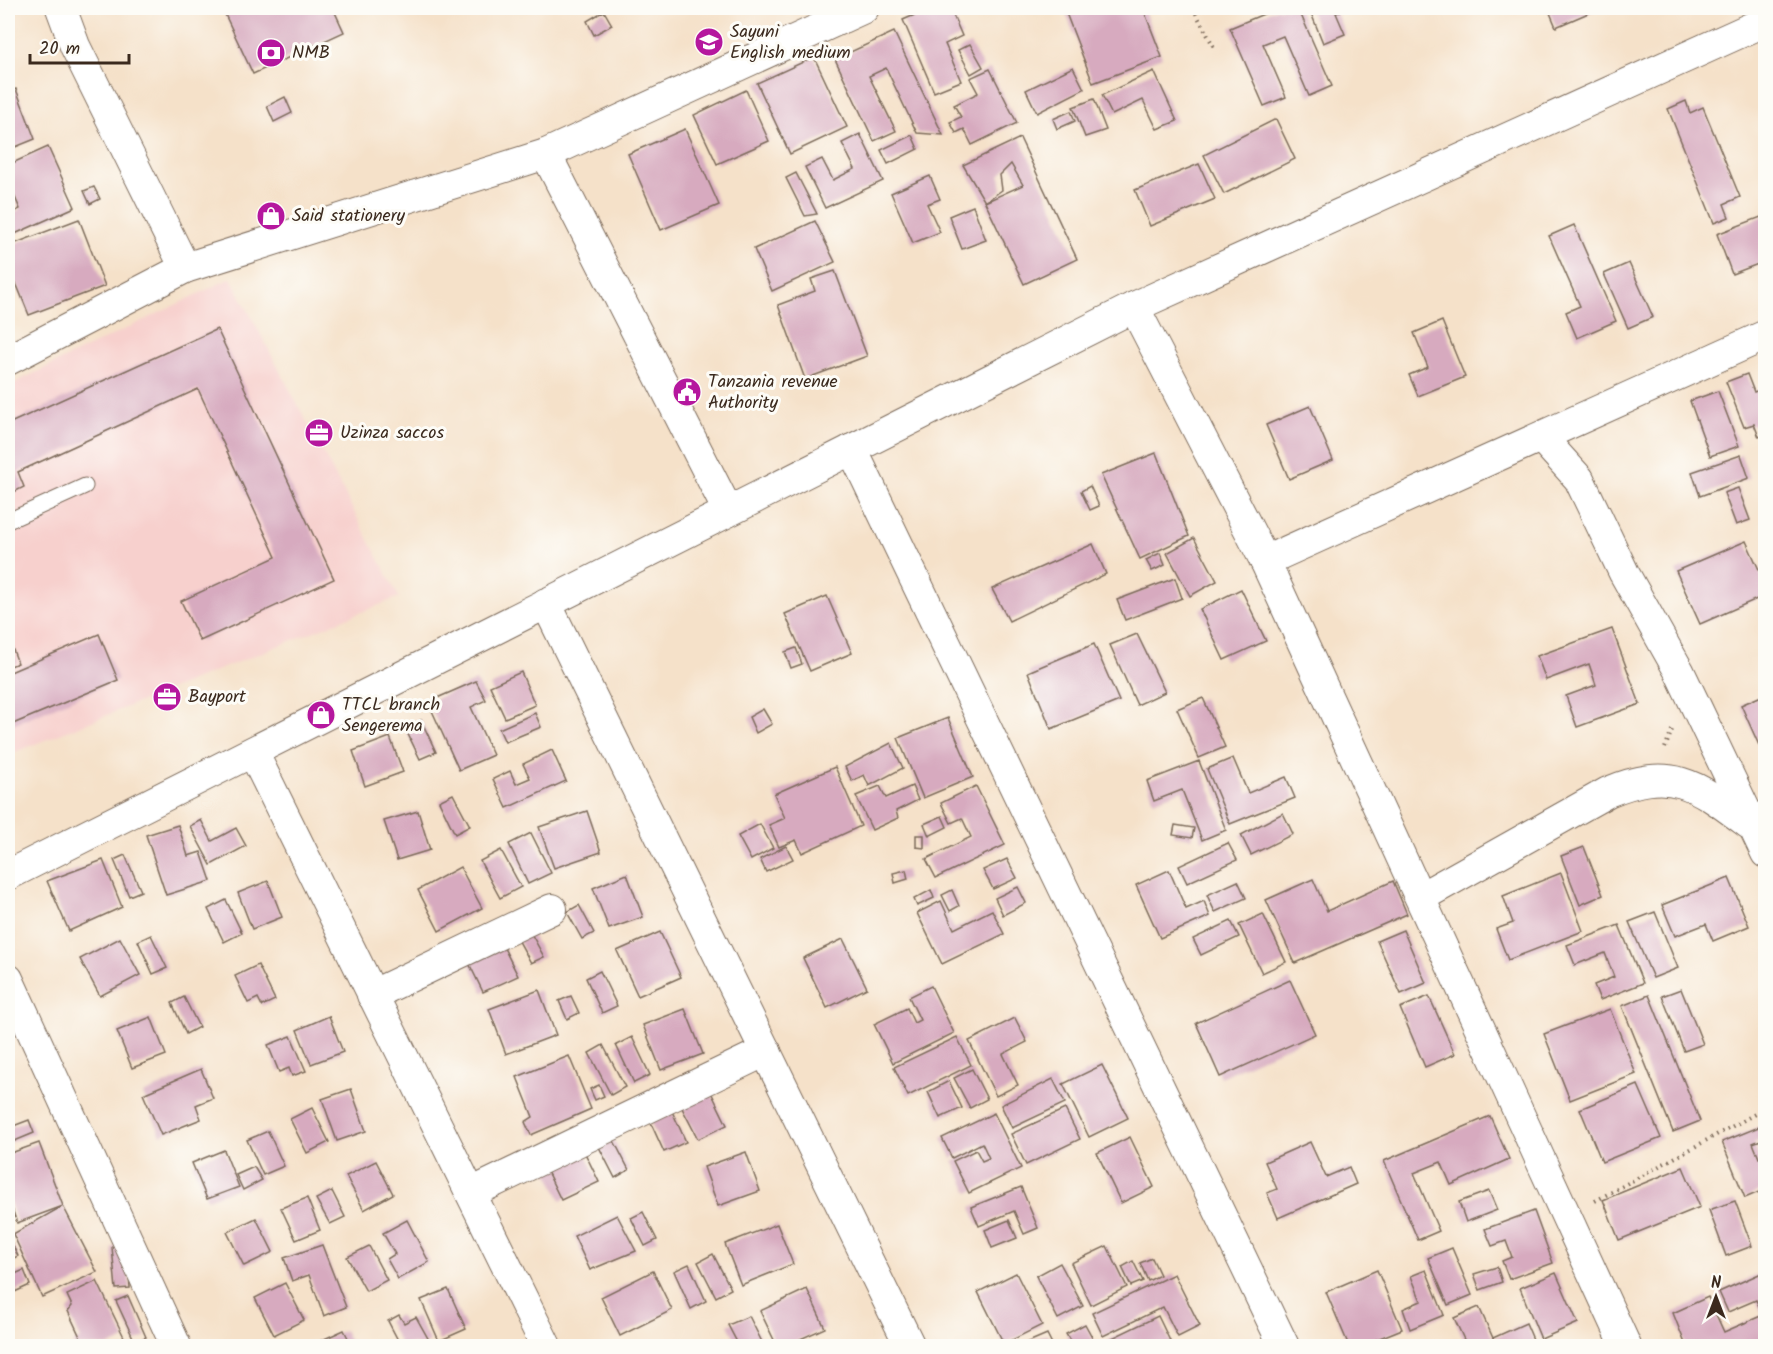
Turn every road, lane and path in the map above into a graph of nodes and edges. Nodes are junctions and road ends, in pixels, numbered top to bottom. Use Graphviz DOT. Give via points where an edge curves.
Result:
graph roads {
  1 [pos="61,8"];
  2 [pos="864,8"];
  3 [pos="1193,8"];
  4 [pos="1766,21"];
  5 [pos="1214,47"];
  6 [pos="546,154"];
  7 [pos="185,268"];
  8 [pos="1134,307"];
  9 [pos="1766,335"];
  10 [pos="8,360"];
  11 [pos="1541,437"];
  12 [pos="852,449"];
  13 [pos="85,486"];
  14 [pos="728,512"];
  15 [pos="8,521"];
  16 [pos="1265,561"];
  17 [pos="546,603"];
  18 [pos="253,752"];
  19 [pos="1751,825"];
  20 [pos="1766,853"];
  21 [pos="8,875"];
  22 [pos="1421,897"];
  23 [pos="552,909"];
  24 [pos="8,979"];
  25 [pos="372,995"];
  26 [pos="766,1051"];
  27 [pos="1766,1108"];
  28 [pos="471,1193"];
  29 [pos="1565,1217"];
  30 [pos="176,1347"];
  31 [pos="546,1347"];
  32 [pos="910,1347"];
  33 [pos="1284,1347"];
  34 [pos="1626,1347"];
  1 -- 7 [label="street" via="75,46"];
  2 -- 6 [label="street"];
  3 -- 5 [label="path"];
  4 -- 8 [label="street"];
  6 -- 7 [label="street"];
  6 -- 14 [label="street"];
  7 -- 10 [label="street"];
  8 -- 12 [label="street"];
  8 -- 16 [label="street"];
  9 -- 11 [label="street"];
  11 -- 16 [label="street"];
  11 -- 19 [label="street" via="1579,479 1624,573 1679,671"];
  12 -- 14 [label="street"];
  12 -- 33 [label="street"];
  13 -- 15 [label="lane"];
  14 -- 17 [label="street"];
  16 -- 22 [label="street"];
  17 -- 18 [label="street"];
  17 -- 26 [label="street"];
  18 -- 21 [label="street"];
  18 -- 25 [label="street"];
  19 -- 20 [label="street"];
  19 -- 22 [label="street" via="1712,796 1683,783 1655,777 1608,792"];
  22 -- 29 [label="street"];
  23 -- 25 [label="street"];
  24 -- 30 [label="street"];
  25 -- 28 [label="street"];
  26 -- 28 [label="street"];
  26 -- 32 [label="street"];
  27 -- 29 [label="path"];
  28 -- 31 [label="street"];
  29 -- 34 [label="street"];
}
